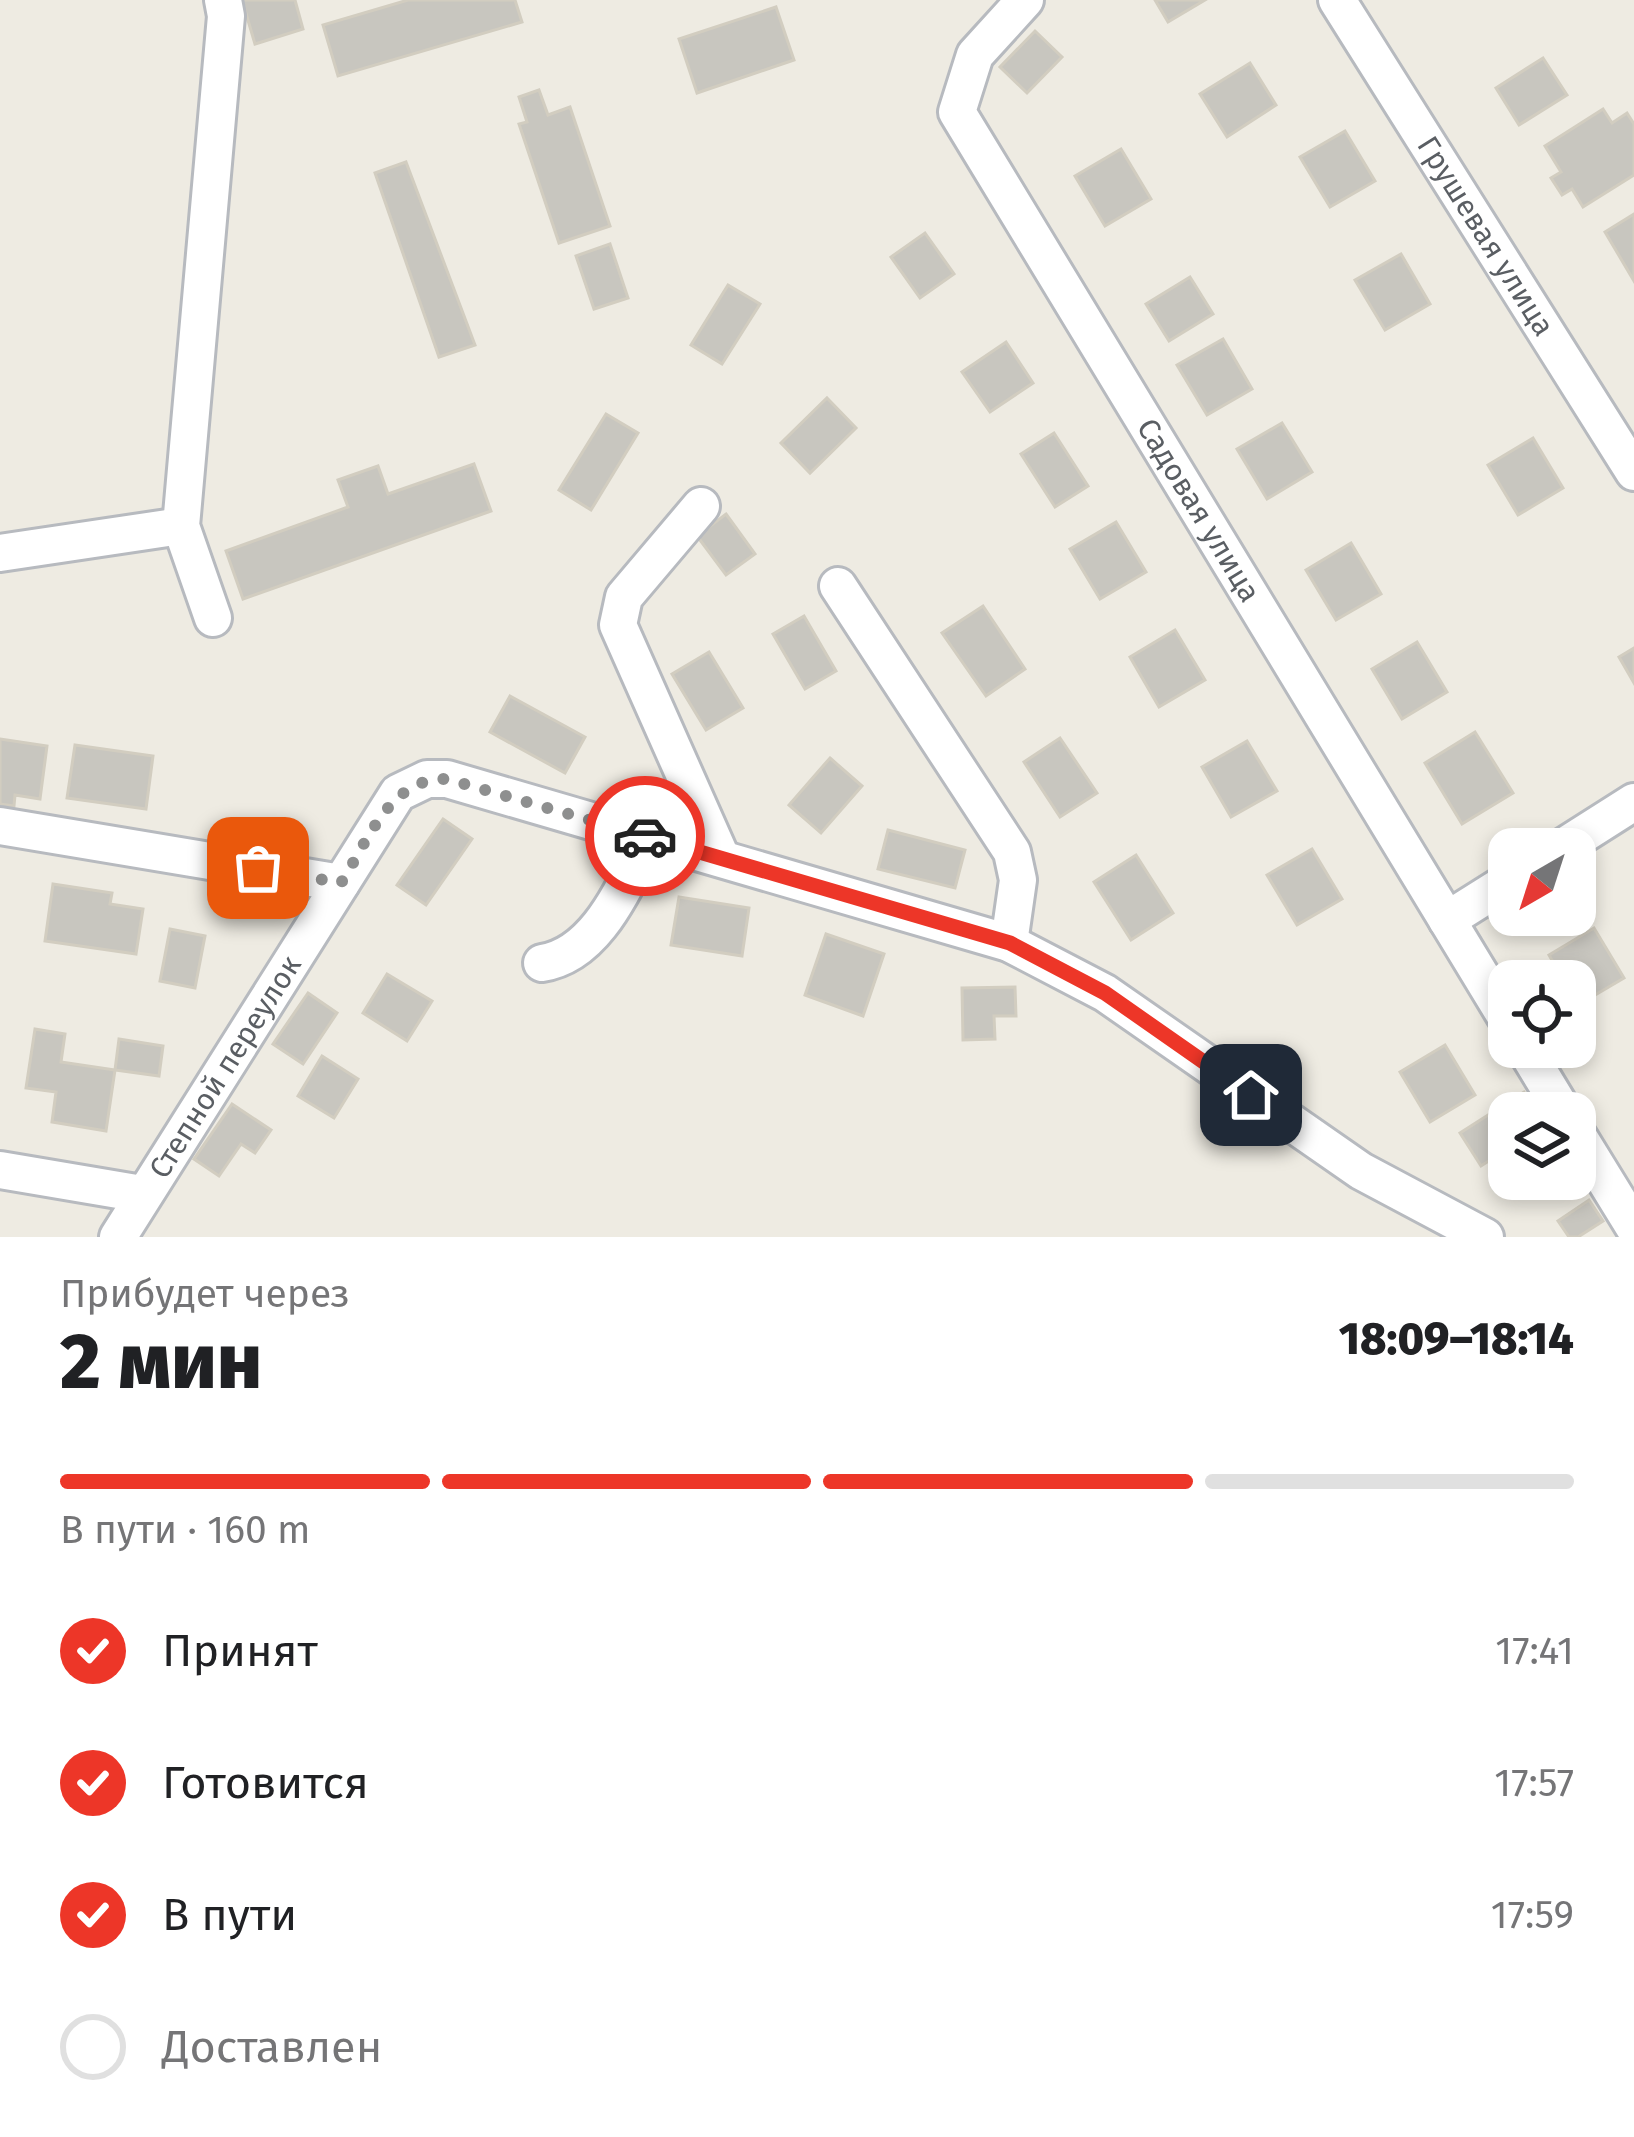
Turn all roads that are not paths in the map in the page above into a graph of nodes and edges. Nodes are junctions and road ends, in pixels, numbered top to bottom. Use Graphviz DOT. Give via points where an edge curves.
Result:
graph roads {
  1 [pos="223,0"];
  2 [pos="1025,0"];
  3 [pos="1337,0"];
  4 [pos="1634,472"];
  5 [pos="700,506"];
  6 [pos="181,526"];
  7 [pos="0,553"];
  8 [pos="838,586"];
  9 [pos="213,618"];
  10 [pos="1634,802"];
  11 [pos="0,826"];
  12 [pos="1593,828"];
  13 [pos="650,837"];
  14 [pos="722,857"];
  15 [pos="341,883"];
  16 [pos="1488,894"];
  17 [pos="1447,920"];
  18 [pos="1010,943"];
  19 [pos="542,963"];
  20 [pos="1488,987"];
  21 [pos="1596,1165"];
  22 [pos="0,1170"];
  23 [pos="142,1195"];
  24 [pos="1634,1227"];
  25 [pos="118,1237"];
  26 [pos="1485,1237"];
  1 -- 6 [label="street"];
  2 -- 17 [label="street, Садовая улица" via="975,55 957,112"];
  3 -- 4 [label="street, Грушевая улица"];
  5 -- 14 [label="street" via="624,598 618,625"];
  6 -- 7 [label="street"];
  6 -- 9 [label="street"];
  8 -- 18 [label="street" via="1012,853 1018,880"];
  10 -- 12 [label="street"];
  11 -- 15 [label="street"];
  13 -- 14 [label="street, Степной переулок"];
  13 -- 15 [label="street, Степной переулок" via="427,778 398,793"];
  13 -- 19 [label="street" via="587,939"];
  14 -- 18 [label="street, Степной переулок"];
  15 -- 23 [label="street, Степной переулок"];
  16 -- 17 [label="street"];
  17 -- 20 [label="street, Садовая улица"];
  18 -- 26 [label="street, Степной переулок" via="1105,993 1361,1171"];
  21 -- 24 [label="street"];
  22 -- 23 [label="street"];
  23 -- 25 [label="street, Степной переулок"];
}
